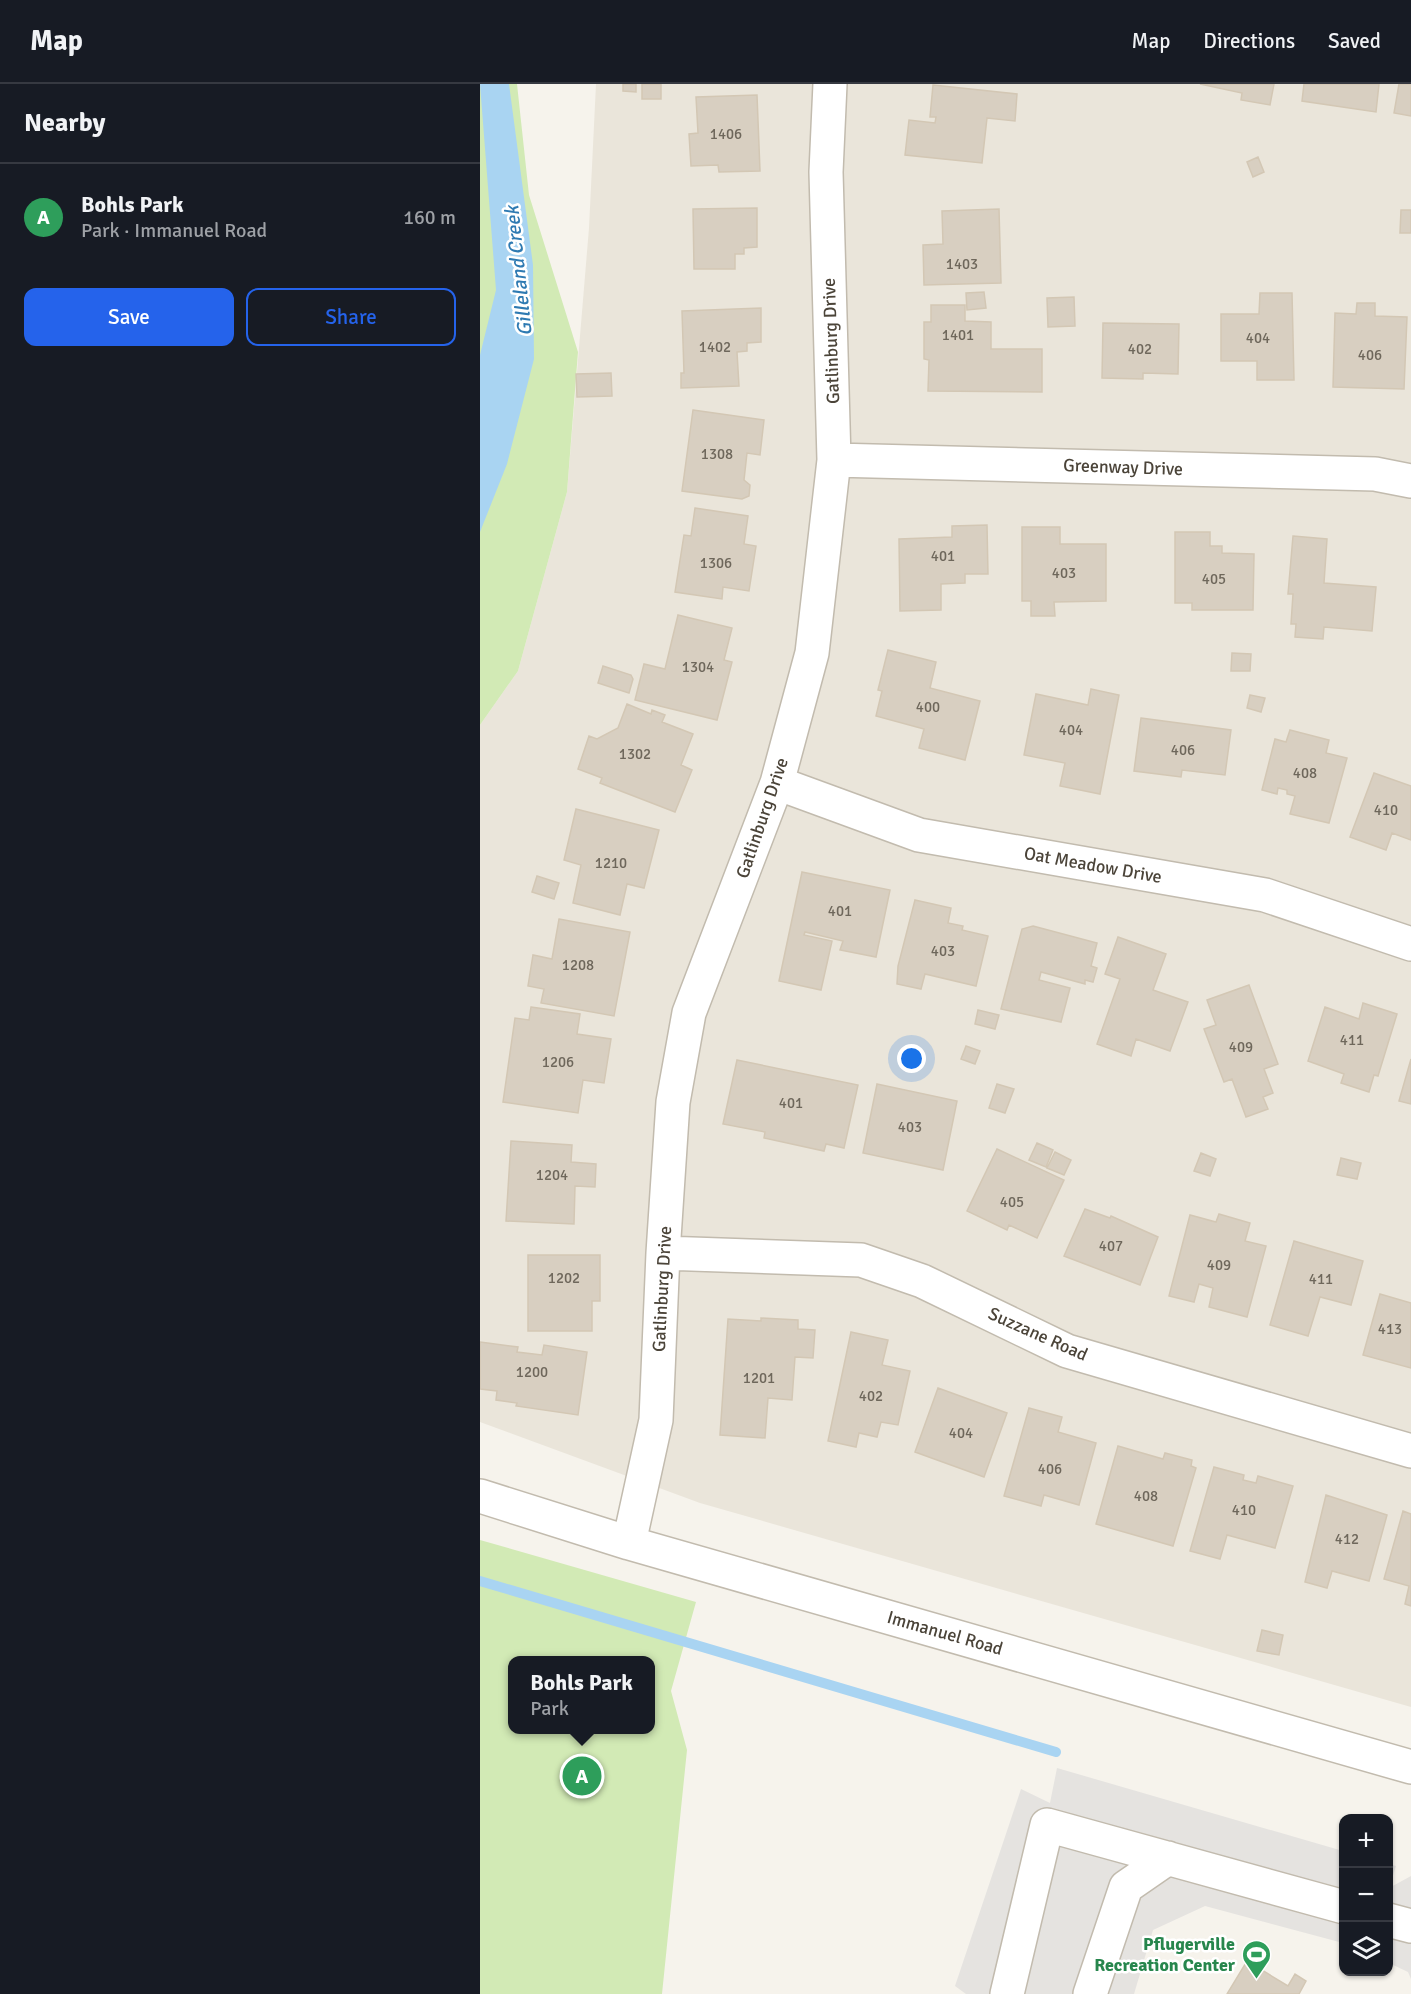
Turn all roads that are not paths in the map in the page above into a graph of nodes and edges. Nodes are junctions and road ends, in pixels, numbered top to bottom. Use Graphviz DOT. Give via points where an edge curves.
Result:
graph roads {
  1 [pos="830,84"];
  2 [pos="834,460"];
  3 [pos="1411,480"];
  4 [pos="777,783"];
  5 [pos="1411,944"];
  6 [pos="663,1253"];
  7 [pos="1411,1451"];
  8 [pos="480,1496"];
  9 [pos="629,1543"];
  10 [pos="1411,1767"];
  11 [pos="1168,1858"];
  12 [pos="1339,1906"];
  13 [pos="1393,1921"];
  14 [pos="1411,1926"];
  15 [pos="1007,1994"];
  16 [pos="1090,1994"];
  1 -- 2 [label="street, Gatlinburg Drive" via="826,172"];
  2 -- 3 [label="street, Greenway Drive" via="1375,474"];
  2 -- 4 [label="street, Gatlinburg Drive" via="812,653"];
  4 -- 5 [label="street, Oat Meadow Drive" via="919,835 1265,895"];
  4 -- 6 [label="street, Gatlinburg Drive" via="689,1013 673,1102"];
  6 -- 7 [label="street, Suzzane Road" via="861,1260 922,1281 1067,1351"];
  6 -- 9 [label="street, Gatlinburg Drive" via="656,1420"];
  8 -- 9 [label="street, Immanuel Road"];
  9 -- 10 [label="street, Immanuel Road"];
  11 -- 12 [label="street"];
  11 -- 15 [label="street" via="1047,1825"];
  11 -- 16 [label="street" via="1126,1887"];
  13 -- 14 [label="street"];
}
